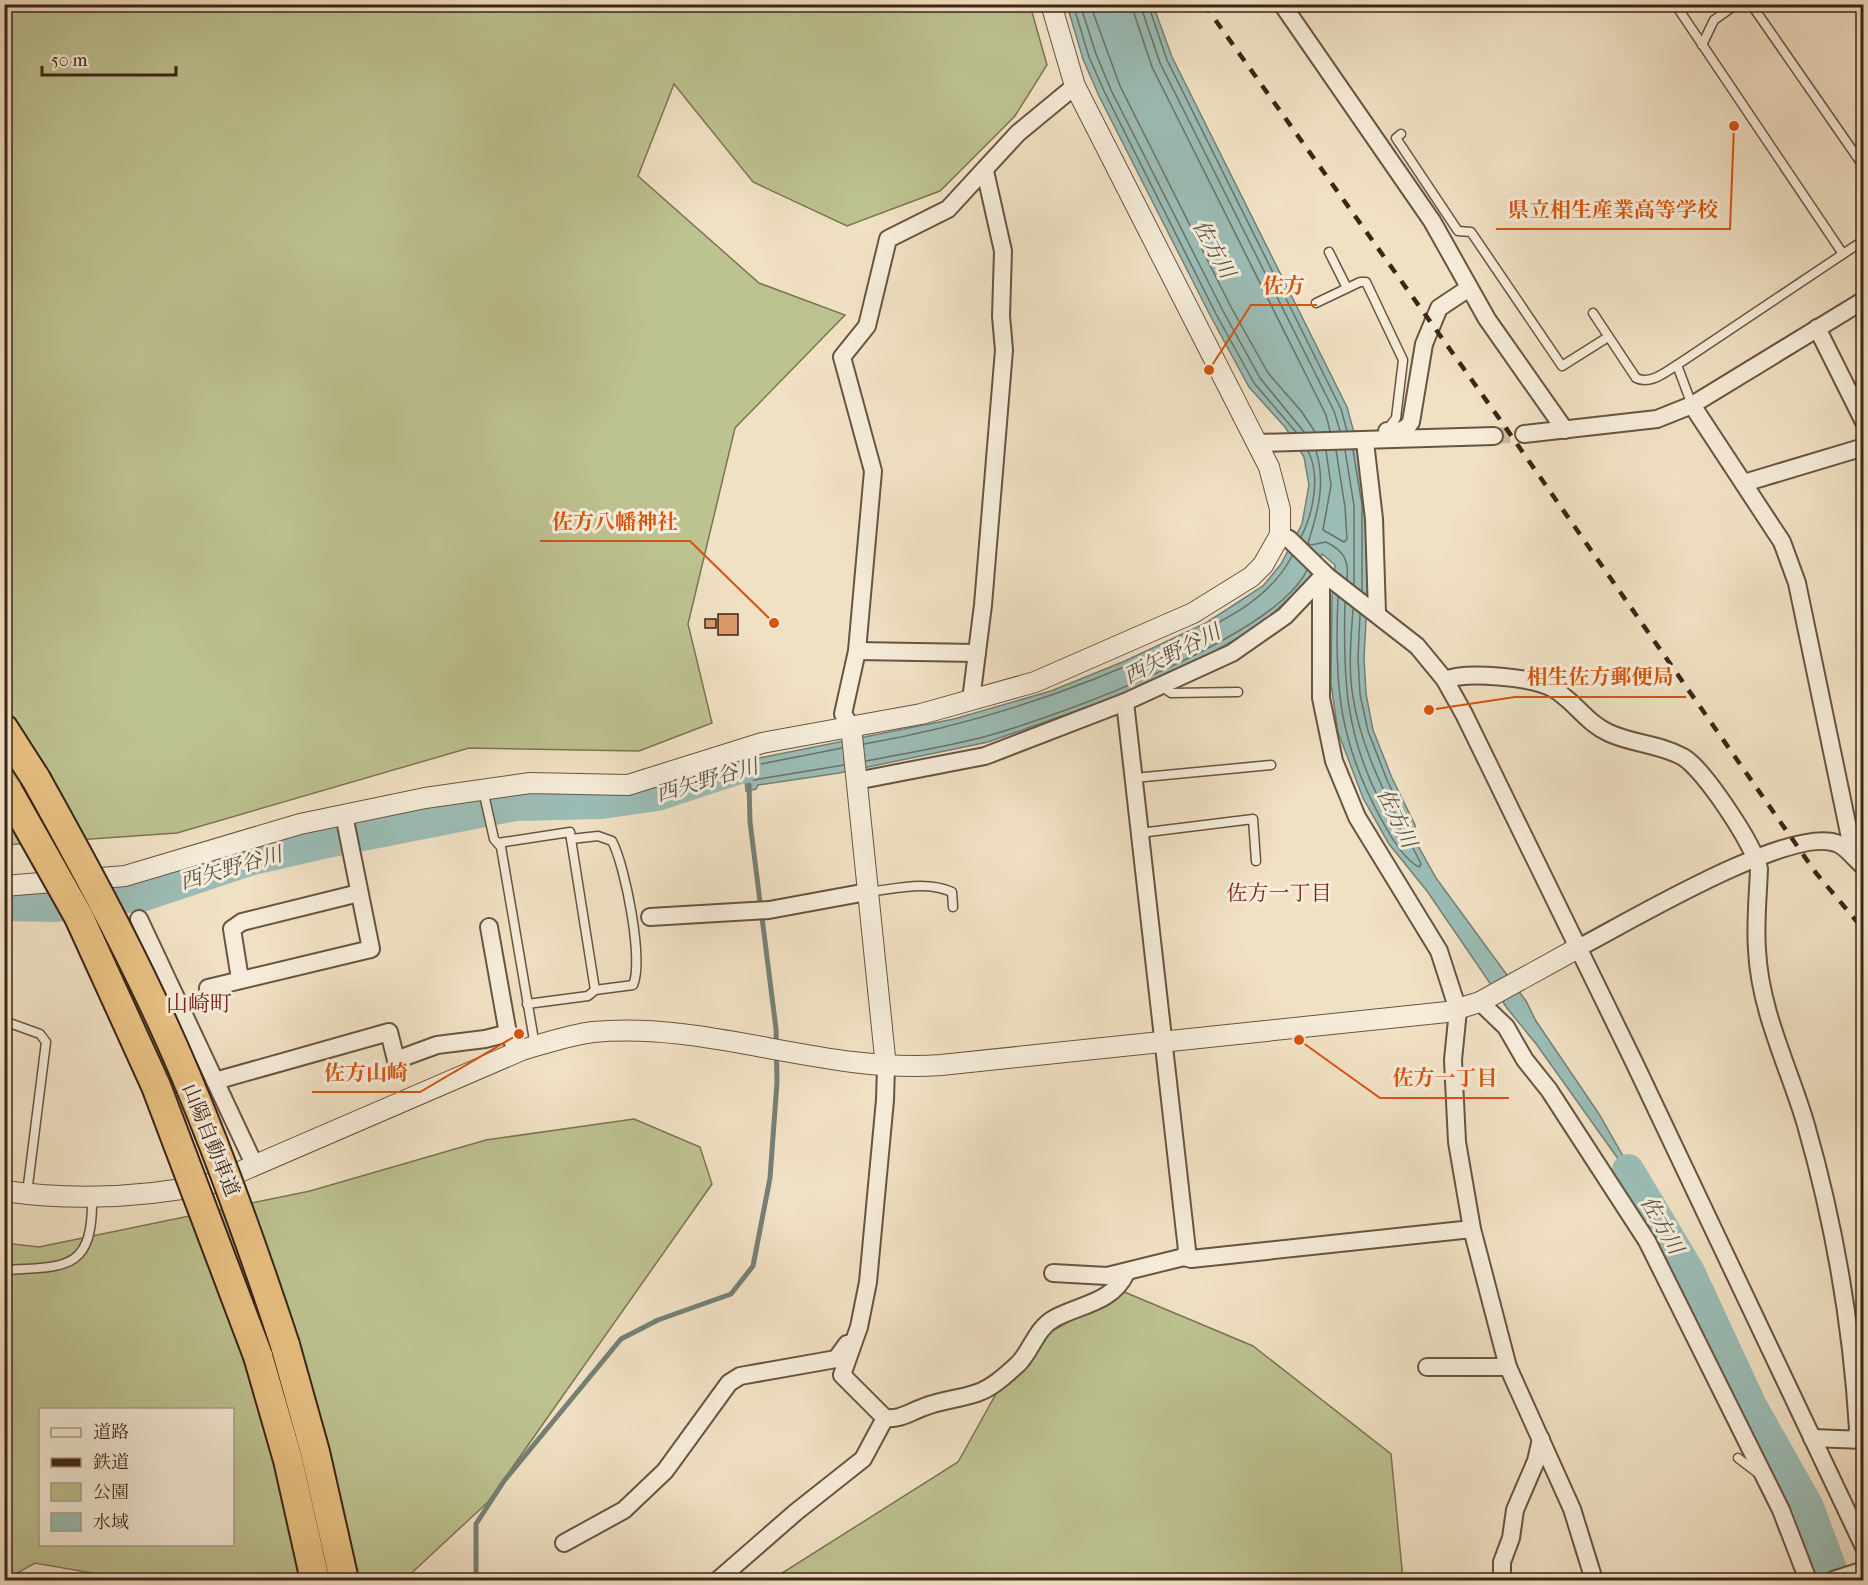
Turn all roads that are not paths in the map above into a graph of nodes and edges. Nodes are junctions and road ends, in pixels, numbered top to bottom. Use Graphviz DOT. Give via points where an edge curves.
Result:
graph roads {
  1 [pos="1051,4"];
  2 [pos="1282,4"];
  3 [pos="1675,4"];
  4 [pos="1737,4"];
  5 [pos="1751,4"];
  6 [pos="1702,45"];
  7 [pos="1076,86"];
  8 [pos="1401,134"];
  9 [pos="1863,167"];
  10 [pos="985,171"];
  11 [pos="1863,240"];
  12 [pos="1329,252"];
  13 [pos="1843,254"];
  14 [pos="1347,288"];
  15 [pos="1469,288"];
  16 [pos="1863,300"];
  17 [pos="1316,303"];
  18 [pos="1593,313"];
  19 [pos="1817,328"];
  20 [pos="1608,337"];
  21 [pos="1677,365"];
  22 [pos="1692,405"];
  23 [pos="1863,422"];
  24 [pos="1565,430"];
  25 [pos="1524,434"];
  26 [pos="1494,436"];
  27 [pos="1372,439"];
  28 [pos="1265,443"];
  29 [pos="1863,447"];
  30 [pos="1744,483"];
  31 [pos="1285,537"];
  32 [pos="1323,574"];
  33 [pos="1375,612"];
  34 [pos="857,651"];
  35 [pos="976,653"];
  36 [pos="1445,680"];
  37 [pos="1160,686"];
  38 [pos="1238,692"];
  39 [pos="971,700"];
  40 [pos="1125,702"];
  41 [pos="851,726"];
  42 [pos="4,729"];
  43 [pos="1271,765"];
  44 [pos="1134,778"];
  45 [pos="856,781"];
  46 [pos="6,788"];
  47 [pos="484,793"];
  48 [pos="346,820"];
  49 [pos="1140,833"];
  50 [pos="571,838"];
  51 [pos="498,843"];
  52 [pos="1757,856"];
  53 [pos="1256,861"];
  54 [pos="1859,862"];
  55 [pos="4,886"];
  56 [pos="867,892"];
  57 [pos="359,893"];
  58 [pos="953,908"];
  59 [pos="631,916"];
  60 [pos="650,917"];
  61 [pos="139,919"];
  62 [pos="489,927"];
  63 [pos="1578,948"];
  64 [pos="240,979"];
  65 [pos="208,988"];
  66 [pos="595,990"];
  67 [pos="1483,1000"];
  68 [pos="527,1004"];
  69 [pos="1458,1010"];
  70 [pos="4,1021"];
  71 [pos="509,1033"];
  72 [pos="1165,1043"];
  73 [pos="526,1050"];
  74 [pos="886,1066"];
  75 [pos="215,1081"];
  76 [pos="255,1166"];
  77 [pos="4,1191"];
  78 [pos="27,1194"];
  79 [pos="92,1198"];
  80 [pos="1472,1230"];
  81 [pos="1184,1257"];
  82 [pos="4,1270"];
  83 [pos="1053,1274"];
  84 [pos="1126,1274"];
  85 [pos="853,1343"];
  86 [pos="1427,1366"];
  87 [pos="1508,1367"];
  88 [pos="885,1418"];
  89 [pos="1812,1438"];
  90 [pos="1540,1439"];
  91 [pos="1860,1439"];
  92 [pos="1738,1458"];
  93 [pos="1766,1480"];
  94 [pos="564,1543"];
  95 [pos="1863,1547"];
  96 [pos="1859,1574"];
  97 [pos="315,1581"];
  98 [pos="344,1581"];
  99 [pos="718,1581"];
  100 [pos="1502,1581"];
  101 [pos="1594,1581"];
  102 [pos="1808,1581"];
  103 [pos="1833,1581"];
  1 -- 7 [label="street"];
  2 -- 15 [label="street" via="1432,221"];
  3 -- 6 [label="lane"];
  4 -- 6 [label="lane" via="1714,20"];
  5 -- 9 [label="lane"];
  6 -- 13 [label="lane"];
  7 -- 10 [label="street" via="1018,133"];
  7 -- 28 [label="street"];
  8 -- 20 [label="lane" via="1396,138 1458,231 1471,232 1562,366"];
  10 -- 34 [label="street" via="948,209 888,239 867,326 842,357 873,471"];
  10 -- 35 [label="street" via="1003,251 1000,316 1004,350"];
  11 -- 13 [label="lane"];
  12 -- 14 [label="lane"];
  13 -- 21 [label="lane"];
  14 -- 17 [label="lane"];
  14 -- 27 [label="lane" via="1366,282 1403,360 1396,418"];
  15 -- 24 [label="street"];
  15 -- 27 [label="street" via="1439,308 1424,344 1411,422 1407,428"];
  16 -- 19 [label="street"];
  18 -- 20 [label="lane"];
  19 -- 22 [label="street"];
  19 -- 23 [label="street"];
  20 -- 21 [label="lane" via="1642,381 1656,378"];
  21 -- 22 [label="lane"];
  22 -- 24 [label="street" via="1657,419"];
  22 -- 30 [label="street"];
  24 -- 25 [label="street"];
  26 -- 27 [label="street"];
  27 -- 28 [label="street"];
  27 -- 33 [label="street"];
  28 -- 31 [label="street"];
  29 -- 30 [label="street"];
  30 -- 54 [label="street" via="1782,542 1797,583"];
  31 -- 32 [label="street"];
  31 -- 39 [label="street" via="1251,577 1193,613 1035,682"];
  32 -- 33 [label="street"];
  32 -- 37 [label="street" via="1285,616 1232,653"];
  32 -- 69 [label="street" via="1321,698 1334,761 1358,817 1439,951"];
  33 -- 36 [label="street" via="1417,645"];
  34 -- 35 [label="street"];
  34 -- 41 [label="street" via="843,714"];
  35 -- 39 [label="street"];
  36 -- 52 [label="street" via="1454,676 1507,678 1553,688 1588,721 1608,733 1685,758 1702,776"];
  36 -- 63 [label="street"];
  37 -- 38 [label="lane" via="1171,693"];
  37 -- 40 [label="street"];
  39 -- 41 [label="street" via="921,714"];
  40 -- 44 [label="street"];
  40 -- 45 [label="street" via="985,756"];
  41 -- 45 [label="street"];
  41 -- 47 [label="street" via="762,744 628,785 530,783"];
  42 -- 98 [label="highway, 山陽自動車道, bridge" via="108,911 185,1075 245,1226 285,1345"];
  43 -- 44 [label="lane"];
  44 -- 49 [label="street"];
  45 -- 56 [label="street"];
  46 -- 97 [label="highway, 山陽自動車道, bridge" via="79,917 137,1042 207,1217 258,1356 288,1460"];
  47 -- 48 [label="street" via="425,798"];
  47 -- 51 [label="lane"];
  48 -- 55 [label="street" via="300,824 125,876"];
  48 -- 57 [label="street"];
  49 -- 53 [label="lane" via="1253,819"];
  49 -- 72 [label="street"];
  50 -- 51 [label="lane" via="570,832"];
  50 -- 59 [label="lane" via="598,836 612,841 620,856"];
  50 -- 66 [label="lane"];
  51 -- 68 [label="lane"];
  52 -- 54 [label="street" via="1814,842 1836,843"];
  52 -- 63 [label="street"];
  52 -- 91 [label="street" via="1756,950 1773,1031 1805,1124 1822,1190 1852,1361"];
  56 -- 58 [label="lane" via="940,886 952,892"];
  56 -- 60 [label="street" via="761,910"];
  56 -- 74 [label="street"];
  57 -- 64 [label="street" via="243,922 232,929"];
  57 -- 64 [label="street" via="371,949"];
  59 -- 60 [label="lane"];
  59 -- 66 [label="lane" via="638,974 633,985"];
  61 -- 75 [label="street"];
  62 -- 71 [label="street"];
  63 -- 67 [label="street"];
  63 -- 89 [label="street"];
  64 -- 65 [label="street"];
  66 -- 68 [label="lane" via="588,996"];
  67 -- 69 [label="street"];
  67 -- 93 [label="street" via="1549,1090 1647,1241"];
  68 -- 73 [label="lane"];
  69 -- 72 [label="street"];
  69 -- 80 [label="street" via="1453,1060 1457,1142"];
  70 -- 78 [label="lane" via="40,1034 46,1042"];
  71 -- 73 [label="street"];
  71 -- 75 [label="street" via="436,1045 396,1060 388,1032"];
  72 -- 74 [label="street" via="929,1066"];
  72 -- 81 [label="street" via="1185,1227"];
  73 -- 74 [label="street" via="577,1035 621,1031"];
  73 -- 76 [label="street"];
  74 -- 85 [label="street" via="868,1282"];
  75 -- 76 [label="street"];
  76 -- 79 [label="street" via="214,1183 177,1191"];
  77 -- 78 [label="street"];
  78 -- 79 [label="street"];
  79 -- 82 [label="lane" via="93,1228 86,1248 69,1263"];
  80 -- 81 [label="street"];
  80 -- 87 [label="street"];
  81 -- 84 [label="street"];
  83 -- 84 [label="street"];
  84 -- 88 [label="street" via="1120,1287 1054,1318 1038,1332 1020,1362 991,1386 903,1416"];
  85 -- 88 [label="street" via="842,1375"];
  85 -- 94 [label="street" via="845,1344 836,1359 740,1376 729,1383 665,1471 624,1510"];
  86 -- 87 [label="street"];
  87 -- 90 [label="street"];
  88 -- 99 [label="street" via="863,1459"];
  89 -- 91 [label="street"];
  89 -- 95 [label="street"];
  90 -- 100 [label="street" via="1536,1461 1515,1510 1502,1562"];
  90 -- 101 [label="street" via="1572,1509"];
  92 -- 93 [label="lane"];
  93 -- 102 [label="street" via="1798,1548"];
  96 -- 103 [label="street"];
}
